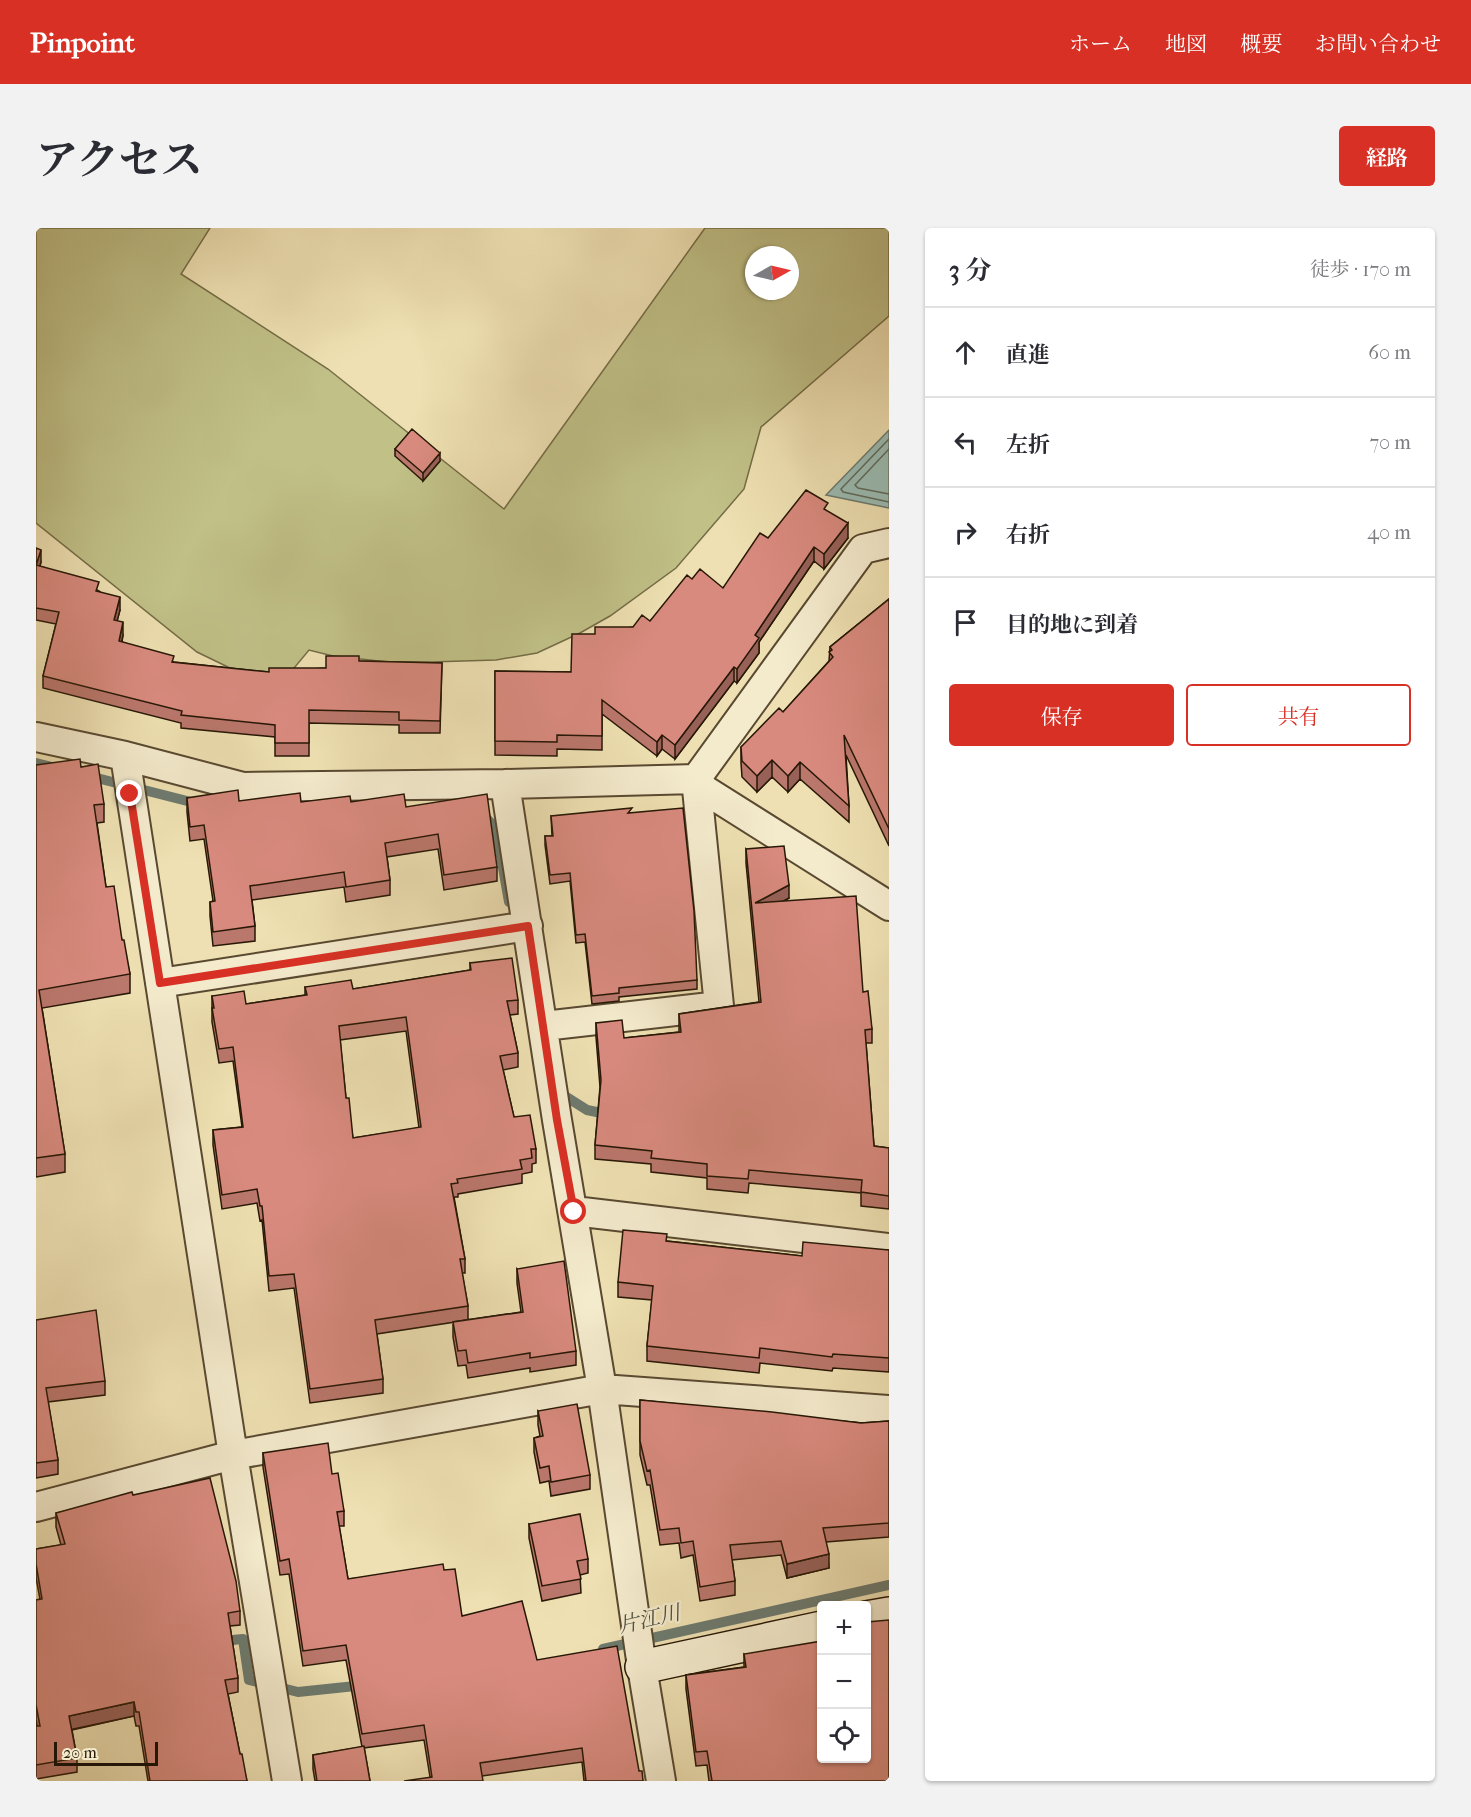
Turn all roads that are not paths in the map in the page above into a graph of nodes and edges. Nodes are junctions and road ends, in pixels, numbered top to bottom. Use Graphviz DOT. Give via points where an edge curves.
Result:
graph roads {
  1 [pos="889,543"];
  2 [pos="36,737"];
  3 [pos="125,756"];
  4 [pos="696,779"];
  5 [pos="505,784"];
  6 [pos="889,906"];
  7 [pos="528,926"];
  8 [pos="160,983"];
  9 [pos="544,1026"];
  10 [pos="574,1212"];
  11 [pos="889,1248"];
  12 [pos="602,1389"];
  13 [pos="889,1410"];
  14 [pos="233,1455"];
  15 [pos="36,1507"];
  16 [pos="889,1614"];
  17 [pos="871,1617"];
  18 [pos="817,1629"];
  19 [pos="642,1667"];
  20 [pos="287,1781"];
  21 [pos="661,1781"];
  1 -- 4 [label="street" via="863,549"];
  2 -- 3 [label="street"];
  3 -- 5 [label="street" via="243,787"];
  3 -- 8 [label="street"];
  4 -- 5 [label="street"];
  4 -- 6 [label="street" via="705,790"];
  4 -- 9 [label="street" via="719,1006"];
  5 -- 7 [label="street"];
  7 -- 8 [label="street"];
  7 -- 9 [label="street"];
  8 -- 14 [label="street"];
  9 -- 10 [label="street"];
  10 -- 11 [label="street"];
  10 -- 12 [label="street"];
  12 -- 13 [label="street"];
  12 -- 14 [label="street"];
  12 -- 19 [label="street"];
  14 -- 15 [label="street"];
  14 -- 20 [label="street"];
  16 -- 17 [label="street"];
  18 -- 19 [label="street"];
  19 -- 21 [label="street"];
}
